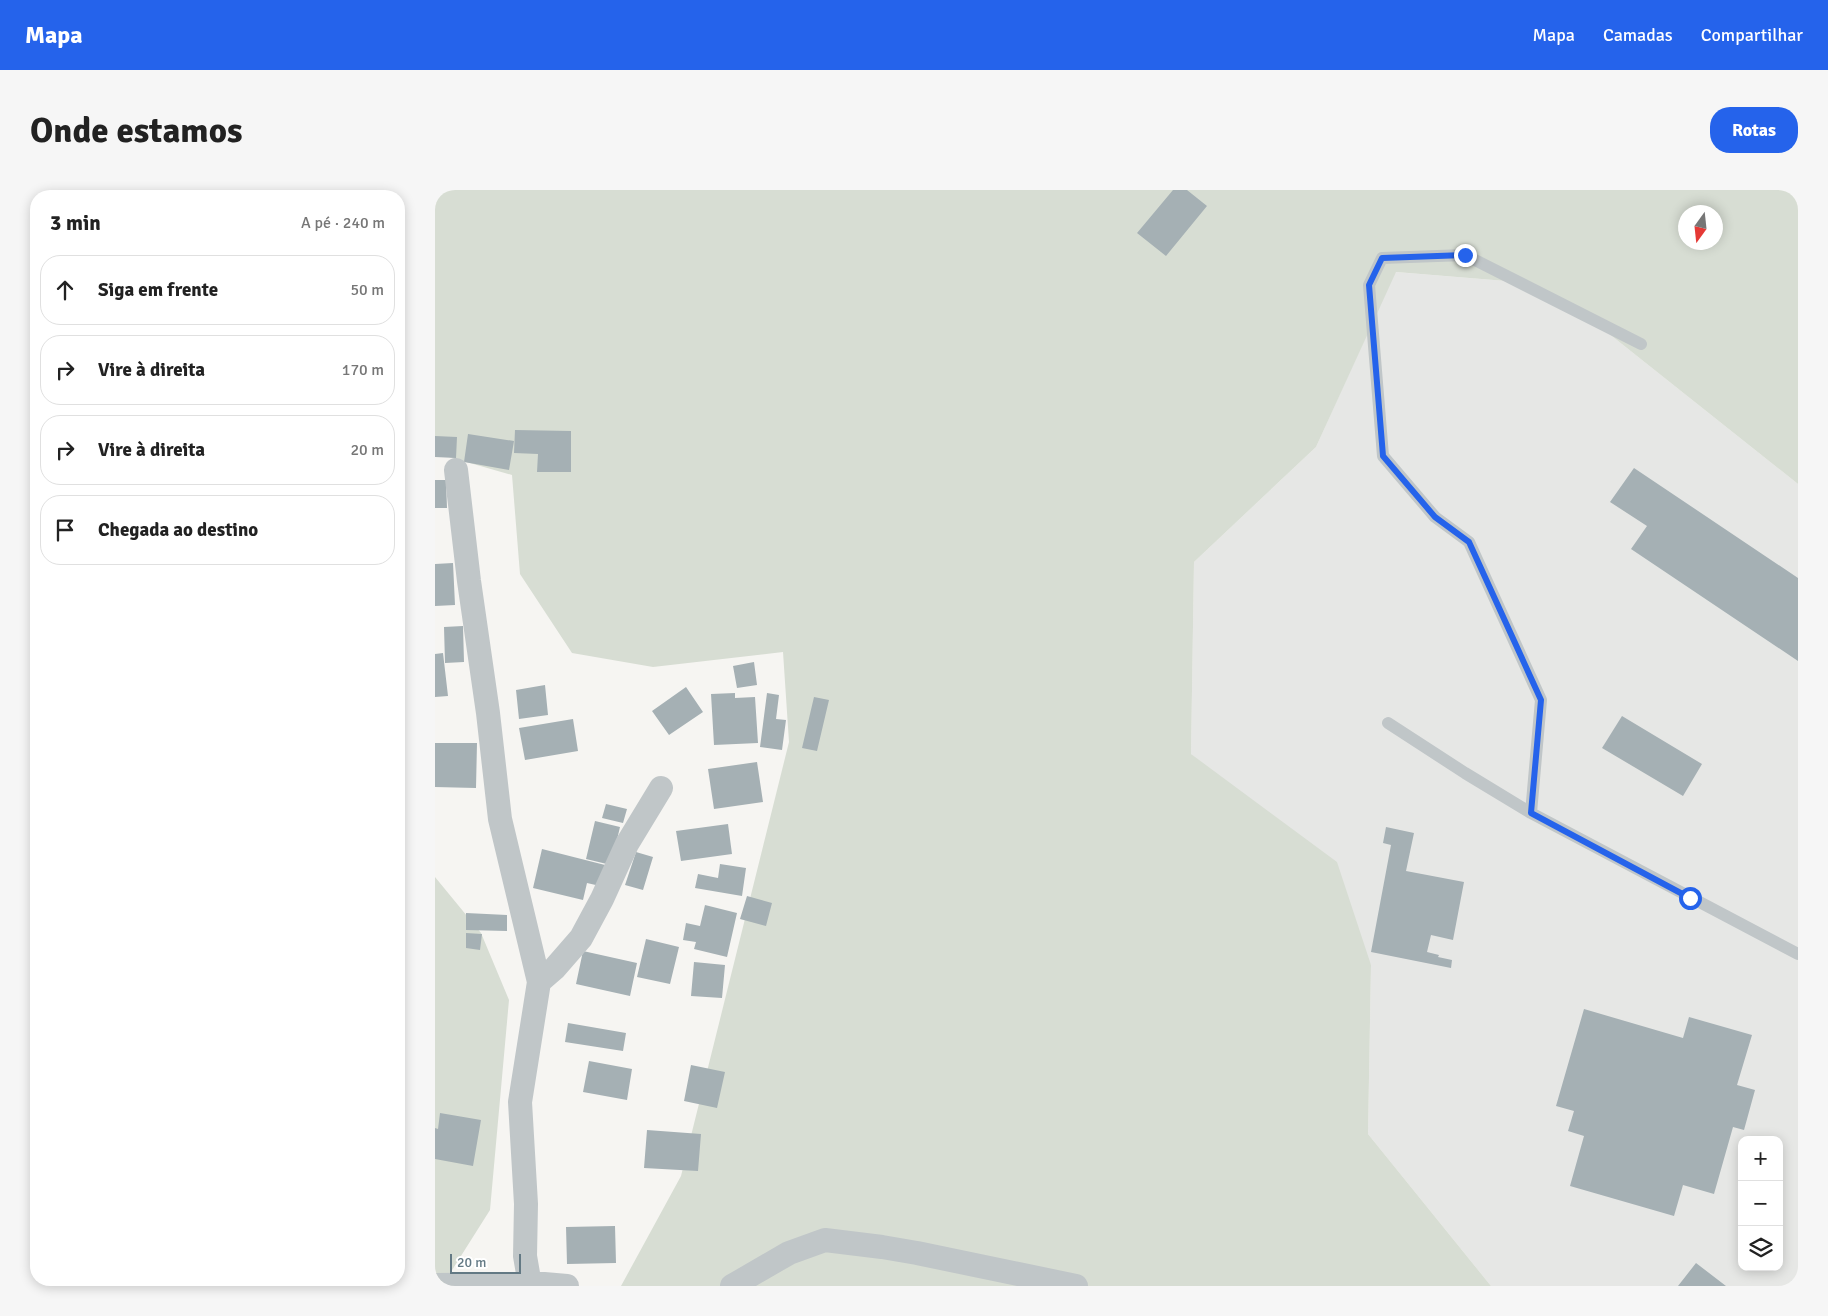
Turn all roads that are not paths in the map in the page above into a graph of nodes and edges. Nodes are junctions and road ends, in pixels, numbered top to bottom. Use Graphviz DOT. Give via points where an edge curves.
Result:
graph roads {
  1 [pos="1641,344"];
  2 [pos="456,470"];
  3 [pos="1388,723"];
  4 [pos="661,788"];
  5 [pos="1531,813"];
  6 [pos="1798,954"];
  7 [pos="539,982"];
  8 [pos="435,1285"];
  9 [pos="530,1285"];
  10 [pos="567,1286"];
  11 [pos="733,1286"];
  12 [pos="1076,1286"];
  1 -- 5 [label="lane" via="1465,255 1382,258 1369,285 1383,456 1435,517 1469,542 1541,700"];
  2 -- 7 [label="street" via="500,819"];
  3 -- 5 [label="lane"];
  4 -- 7 [label="street" via="627,844 581,938 555,969"];
  5 -- 6 [label="lane"];
  7 -- 9 [label="street" via="520,1102 526,1204 525,1256"];
  8 -- 9 [label="street"];
  9 -- 10 [label="street"];
  11 -- 12 [label="street" via="789,1253 825,1240 917,1253"];
}
